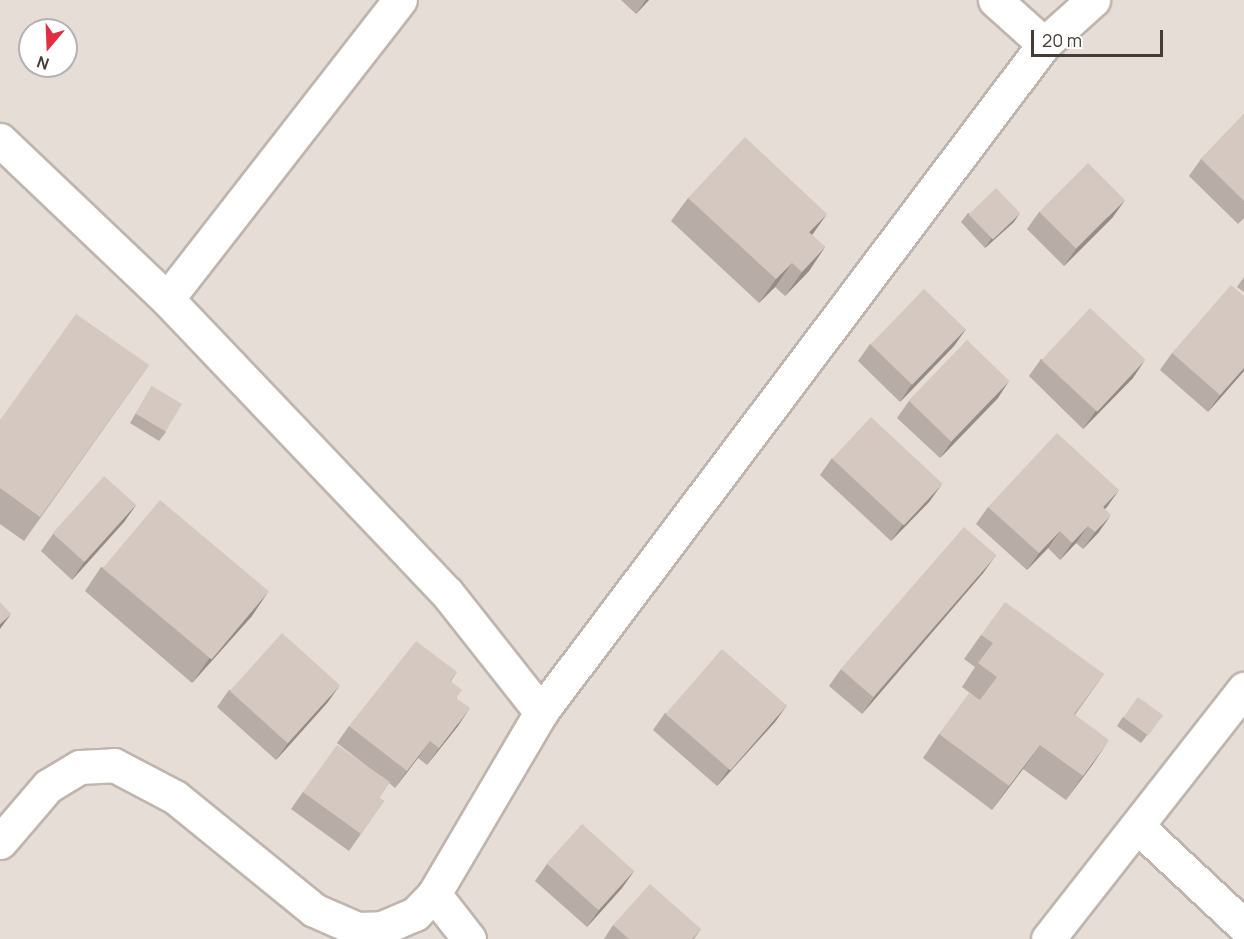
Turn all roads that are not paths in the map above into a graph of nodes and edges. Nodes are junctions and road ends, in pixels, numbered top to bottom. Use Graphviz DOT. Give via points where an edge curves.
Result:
graph roads {
  1 [pos="400,0"];
  2 [pos="995,0"];
  3 [pos="1093,0"];
  4 [pos="1044,44"];
  5 [pos="0,140"];
  6 [pos="167,299"];
  7 [pos="1244,689"];
  8 [pos="541,712"];
  9 [pos="1137,826"];
  10 [pos="0,842"];
  11 [pos="434,894"];
  12 [pos="1244,926"];
  13 [pos="469,939"];
  14 [pos="1048,939"];
  1 -- 6 [label="street"];
  2 -- 4 [label="street"];
  3 -- 4 [label="street"];
  4 -- 8 [label="street"];
  5 -- 6 [label="street"];
  6 -- 8 [label="street" via="447,593"];
  7 -- 9 [label="street"];
  8 -- 11 [label="street"];
  9 -- 12 [label="street"];
  9 -- 14 [label="street"];
  10 -- 11 [label="street" via="48,786 80,767 114,765 175,797 314,910 357,929 382,928 415,914"];
  11 -- 13 [label="street"];
}
